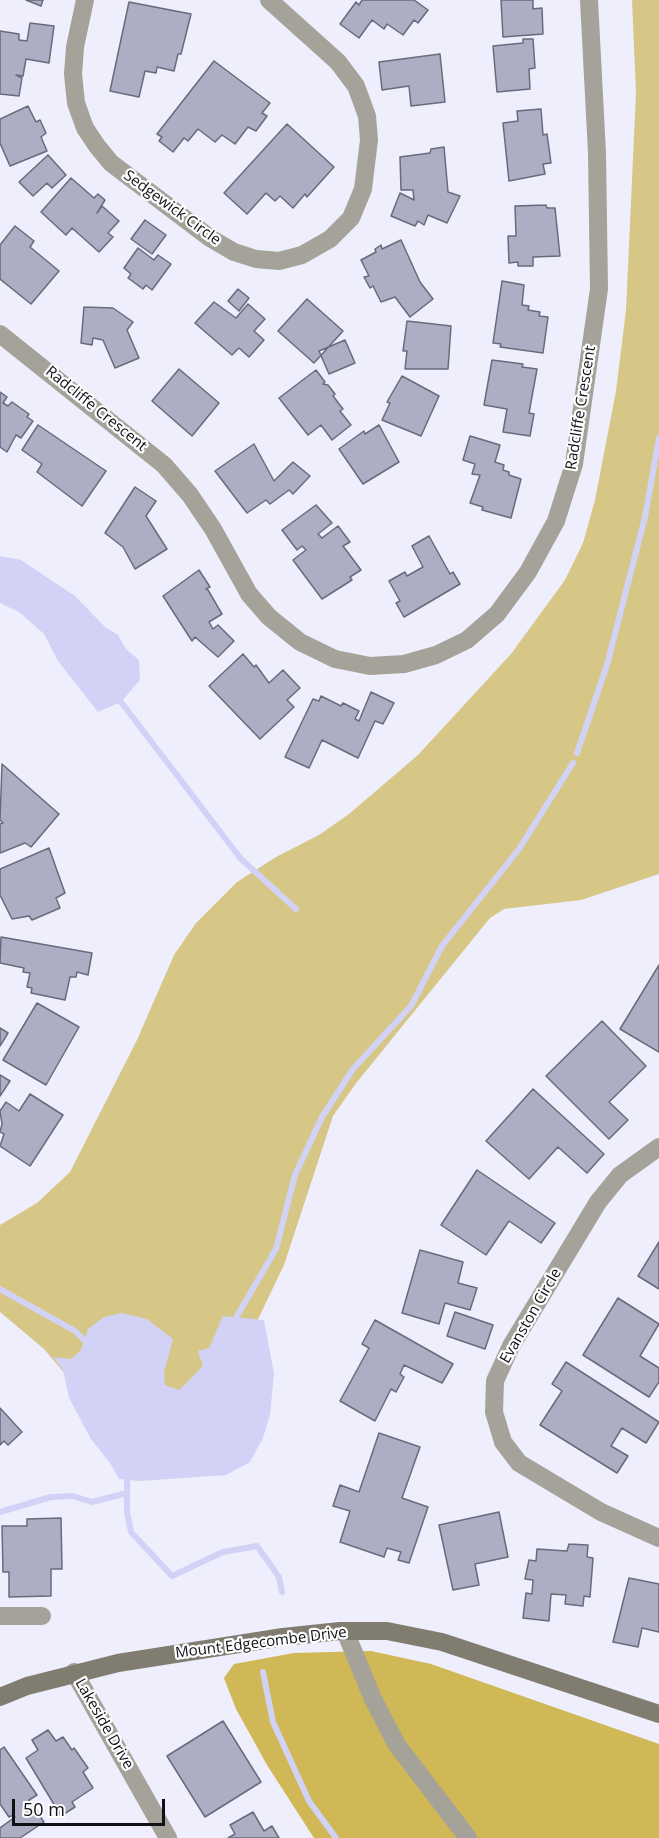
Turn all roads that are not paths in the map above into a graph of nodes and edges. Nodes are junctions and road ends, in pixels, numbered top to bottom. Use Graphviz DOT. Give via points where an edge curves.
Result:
graph roads {
  1 [pos="85,0"];
  2 [pos="269,0"];
  3 [pos="589,0"];
  4 [pos="0,334"];
  5 [pos="659,1147"];
  6 [pos="659,1538"];
  7 [pos="0,1607"];
  8 [pos="1,1616"];
  9 [pos="42,1616"];
  10 [pos="0,1623"];
  11 [pos="345,1631"];
  12 [pos="74,1672"];
  13 [pos="0,1697"];
  14 [pos="659,1714"];
  15 [pos="168,1838"];
  16 [pos="468,1838"];
  1 -- 2 [label="street, Sedgewick Circle" via="75,47 76,104 97,146 111,163 210,238 234,252 279,261 302,255 330,239 351,218 363,189 369,140 367,116 356,86 338,62"];
  3 -- 4 [label="street, Radcliffe Crescent" via="599,289 574,464 556,521 528,572 497,614 467,640 436,656 404,664 370,666 335,659 300,642 269,617 249,594 213,529 164,465"];
  5 -- 6 [label="street, Evanston Circle" via="620,1174 598,1203 511,1346 495,1381 494,1412 503,1442 519,1463 601,1512"];
  7 -- 8 [label="street"];
  8 -- 9 [label="street"];
  8 -- 10 [label="street"];
  11 -- 12 [label="street, Mount Edgecombe Drive" via="272,1638"];
  11 -- 14 [label="street, Mount Edgecombe Drive" via="387,1631 442,1642"];
  11 -- 16 [label="street" via="397,1745"];
  12 -- 13 [label="street, Mount Edgecombe Drive"];
  12 -- 15 [label="street, Lakeside Drive"];
}
